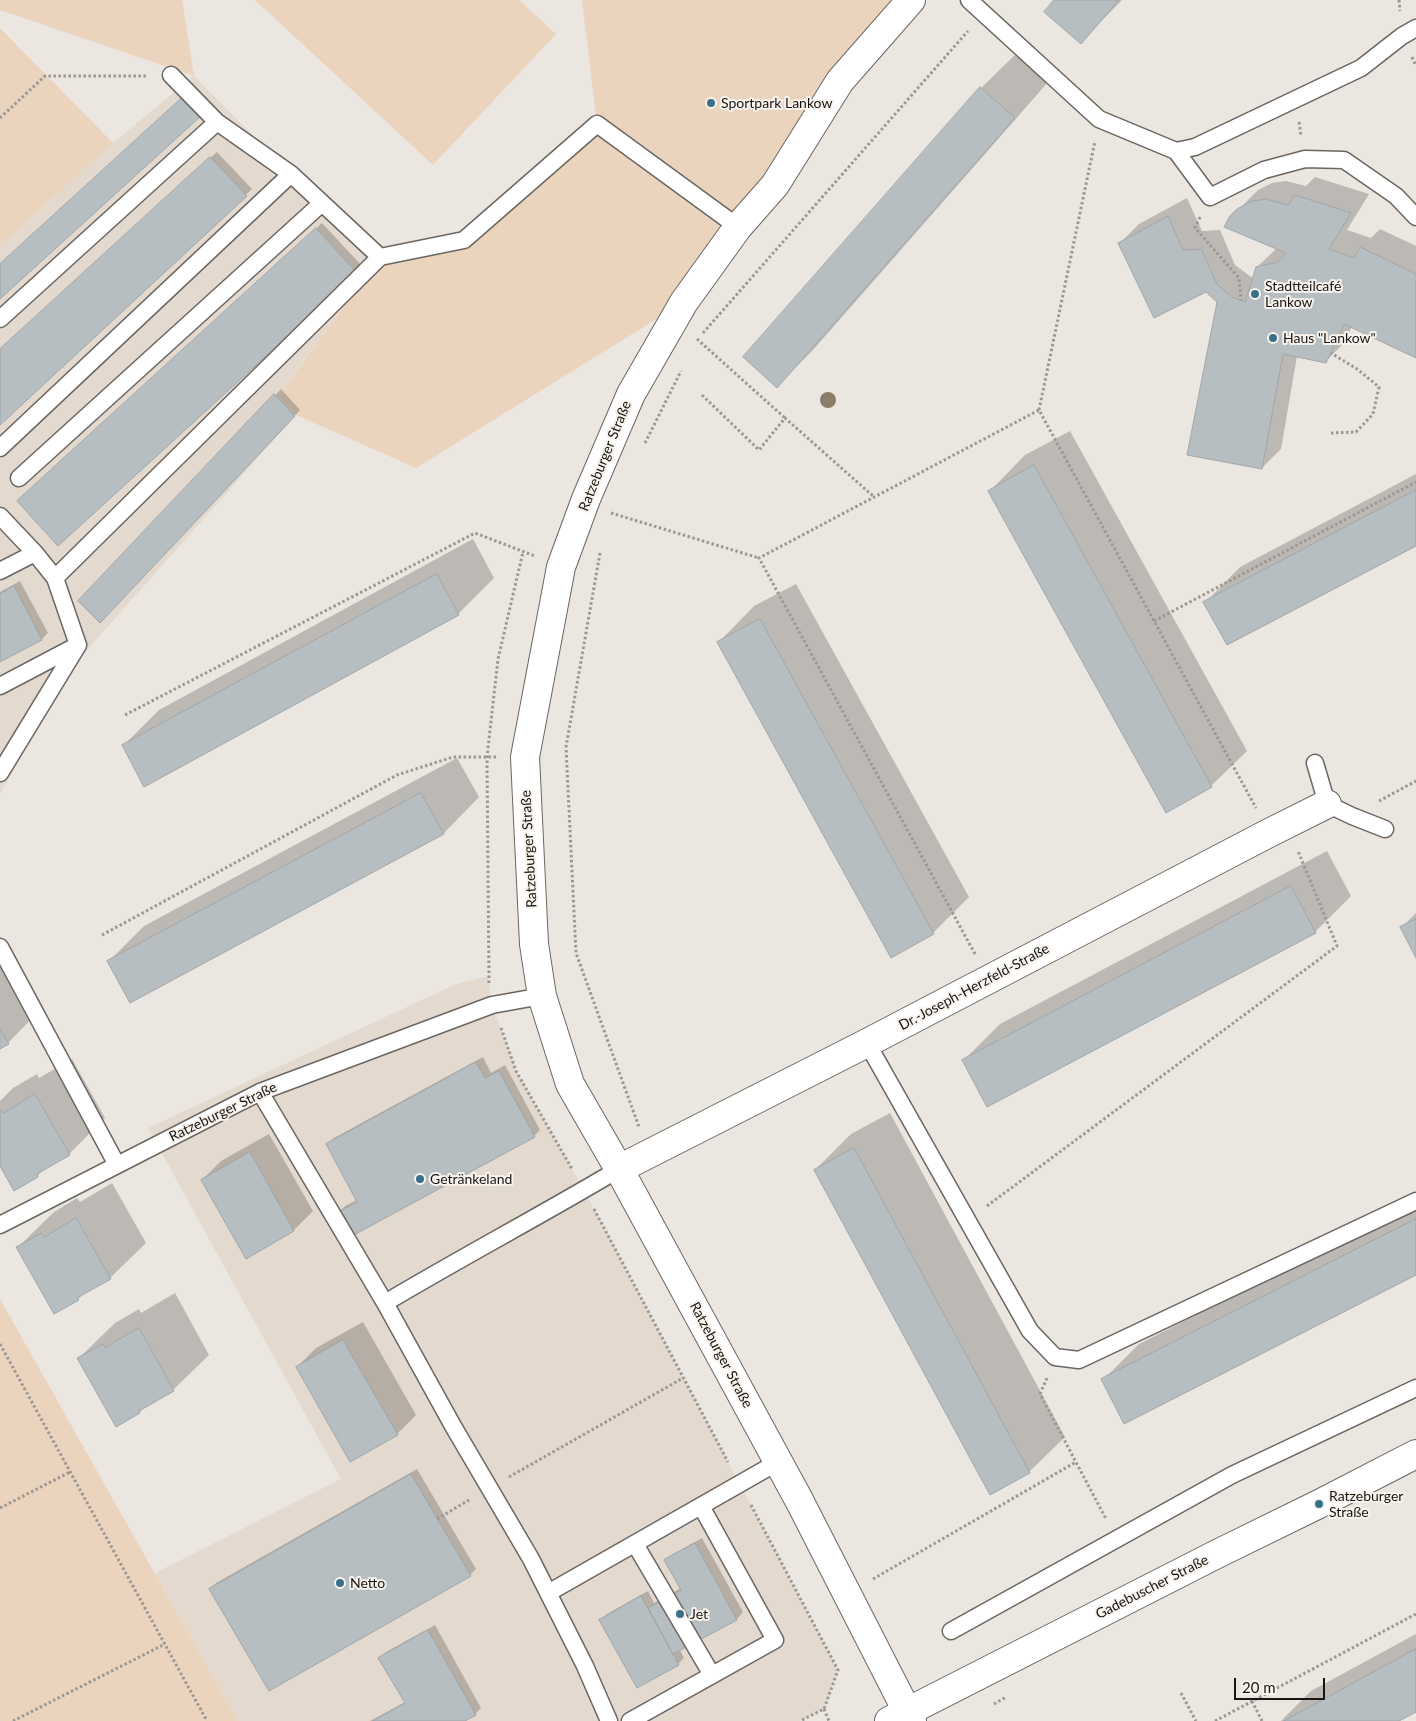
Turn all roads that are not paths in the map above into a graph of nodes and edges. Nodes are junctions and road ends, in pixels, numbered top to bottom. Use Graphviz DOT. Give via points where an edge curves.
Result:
graph roads {
  1 [pos="911,0"];
  2 [pos="969,0"];
  3 [pos="1416,28"];
  4 [pos="172,75"];
  5 [pos="217,122"];
  6 [pos="1176,151"];
  7 [pos="291,174"];
  8 [pos="322,203"];
  9 [pos="1416,217"];
  10 [pos="738,227"];
  11 [pos="380,257"];
  12 [pos="0,319"];
  13 [pos="0,448"];
  14 [pos="19,478"];
  15 [pos="0,516"];
  16 [pos="35,553"];
  17 [pos="0,571"];
  18 [pos="55,578"];
  19 [pos="78,645"];
  20 [pos="0,686"];
  21 [pos="1315,763"];
  22 [pos="0,773"];
  23 [pos="1328,804"];
  24 [pos="1385,829"];
  25 [pos="0,947"];
  26 [pos="542,996"];
  27 [pos="867,1043"];
  28 [pos="260,1092"];
  29 [pos="117,1165"];
  30 [pos="619,1169"];
  31 [pos="1416,1201"];
  32 [pos="0,1225"];
  33 [pos="385,1303"];
  34 [pos="1416,1388"];
  35 [pos="1416,1454"];
  36 [pos="778,1462"];
  37 [pos="701,1506"];
  38 [pos="635,1544"];
  39 [pos="548,1594"];
  40 [pos="952,1631"];
  41 [pos="712,1676"];
  42 [pos="903,1718"];
  43 [pos="609,1721"];
  44 [pos="630,1721"];
  1 -- 10 [label="street, Ratzeburger Straße" via="840,81 775,185"];
  2 -- 6 [label="lane" via="1099,119"];
  3 -- 6 [label="lane" via="1362,68 1195,147"];
  4 -- 5 [label="lane"];
  5 -- 7 [label="lane"];
  5 -- 12 [label="lane"];
  6 -- 9 [label="lane" via="1210,197 1264,170 1305,159 1344,160 1396,196"];
  7 -- 8 [label="lane"];
  7 -- 13 [label="lane"];
  8 -- 11 [label="lane"];
  8 -- 14 [label="lane"];
  10 -- 11 [label="lane" via="597,124 464,240"];
  10 -- 26 [label="street, Ratzeburger Straße" via="684,302 630,394 561,567 525,757 534,944"];
  11 -- 18 [label="lane"];
  15 -- 16 [label="lane"];
  16 -- 17 [label="lane"];
  16 -- 18 [label="lane"];
  18 -- 19 [label="lane"];
  19 -- 20 [label="lane"];
  19 -- 22 [label="lane"];
  21 -- 23 [label="lane"];
  23 -- 24 [label="lane"];
  23 -- 27 [label="street, Dr.-Joseph-Herzfeld-Straße"];
  25 -- 29 [label="lane"];
  26 -- 28 [label="lane, Ratzeburger Straße" via="492,1004"];
  26 -- 30 [label="street, Ratzeburger Straße" via="570,1084"];
  27 -- 30 [label="street, Dr.-Joseph-Herzfeld-Straße"];
  27 -- 31 [label="lane" via="1030,1331 1055,1357 1079,1360"];
  28 -- 29 [label="lane, Ratzeburger Straße"];
  28 -- 33 [label="lane"];
  29 -- 32 [label="lane, Ratzeburger Straße"];
  30 -- 33 [label="lane"];
  30 -- 36 [label="street, Ratzeburger Straße"];
  33 -- 39 [label="lane"];
  34 -- 40 [label="lane" via="1232,1475"];
  35 -- 42 [label="street, Gadebuscher Straße"];
  36 -- 37 [label="lane"];
  36 -- 42 [label="street, Ratzeburger Straße" via="847,1594"];
  37 -- 38 [label="lane"];
  37 -- 41 [label="lane" via="775,1640"];
  38 -- 39 [label="lane"];
  38 -- 41 [label="lane"];
  39 -- 43 [label="lane"];
  41 -- 44 [label="lane"];
}
